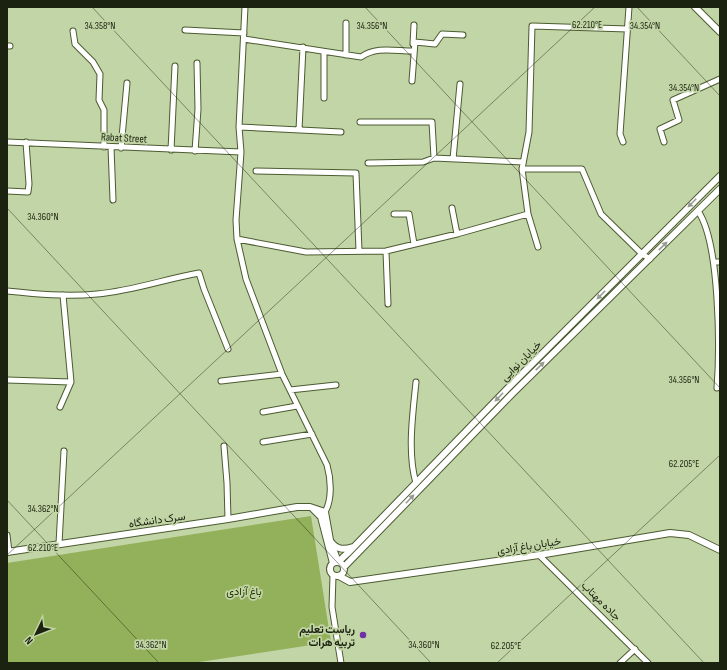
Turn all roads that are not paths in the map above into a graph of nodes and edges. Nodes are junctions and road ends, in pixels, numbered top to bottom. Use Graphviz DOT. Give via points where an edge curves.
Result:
graph roads {
  1 [pos="245,7"];
  2 [pos="629,7"];
  3 [pos="695,7"];
  4 [pos="346,23"];
  5 [pos="414,25"];
  6 [pos="628,29"];
  7 [pos="185,30"];
  8 [pos="73,31"];
  9 [pos="720,32"];
  10 [pos="463,35"];
  11 [pos="244,36"];
  12 [pos="414,44"];
  13 [pos="303,47"];
  14 [pos="413,51"];
  15 [pos="324,52"];
  16 [pos="346,55"];
  17 [pos="197,63"];
  18 [pos="175,66"];
  19 [pos="720,79"];
  20 [pos="412,81"];
  21 [pos="127,83"];
  22 [pos="460,84"];
  23 [pos="324,98"];
  24 [pos="360,122"];
  25 [pos="239,127"];
  26 [pos="299,130"];
  27 [pos="341,132"];
  28 [pos="7,142"];
  29 [pos="26,142"];
  30 [pos="623,142"];
  31 [pos="664,142"];
  32 [pos="104,147"];
  33 [pos="111,147"];
  34 [pos="121,148"];
  35 [pos="171,150"];
  36 [pos="195,151"];
  37 [pos="241,152"];
  38 [pos="434,158"];
  39 [pos="453,159"];
  40 [pos="368,162"];
  41 [pos="524,162"];
  42 [pos="522,169"];
  43 [pos="256,171"];
  44 [pos="720,176"];
  45 [pos="720,189"];
  46 [pos="7,191"];
  47 [pos="113,200"];
  48 [pos="452,208"];
  49 [pos="698,211"];
  50 [pos="394,214"];
  51 [pos="528,214"];
  52 [pos="457,234"];
  53 [pos="237,239"];
  54 [pos="414,244"];
  55 [pos="538,246"];
  56 [pos="359,251"];
  57 [pos="386,251"];
  58 [pos="642,254"];
  59 [pos="650,259"];
  60 [pos="714,262"];
  61 [pos="720,262"];
  62 [pos="7,291"];
  63 [pos="63,295"];
  64 [pos="388,304"];
  65 [pos="228,349"];
  66 [pos="282,374"];
  67 [pos="7,380"];
  68 [pos="221,381"];
  69 [pos="70,382"];
  70 [pos="416,382"];
  71 [pos="336,385"];
  72 [pos="717,388"];
  73 [pos="290,390"];
  74 [pos="297,406"];
  75 [pos="60,407"];
  76 [pos="263,412"];
  77 [pos="312,434"];
  78 [pos="263,442"];
  79 [pos="224,446"];
  80 [pos="64,451"];
  81 [pos="416,483"];
  82 [pos="323,515"];
  83 [pos="228,519"];
  84 [pos="7,535"];
  85 [pos="330,540"];
  86 [pos="58,544"];
  87 [pos="354,547"];
  88 [pos="720,550"];
  89 [pos="8,552"];
  90 [pos="539,555"];
  91 [pos="335,562"];
  92 [pos="344,567"];
  93 [pos="336,576"];
  94 [pos="635,649"];
  95 [pos="341,663"];
  96 [pos="620,663"];
  97 [pos="648,663"];
  1 -- 11 [label="street"];
  2 -- 6 [label="street"];
  3 -- 9 [label="street"];
  4 -- 16 [label="street"];
  5 -- 12 [label="street"];
  6 -- 30 [label="street" via="620,134"];
  6 -- 41 [label="street" via="532,26 529,132"];
  7 -- 11 [label="street"];
  8 -- 32 [label="street" via="75,44 93,62 100,74 99,100 104,110"];
  10 -- 12 [label="street" via="442,34 435,44"];
  11 -- 13 [label="street"];
  11 -- 25 [label="street"];
  12 -- 14 [label="street"];
  13 -- 15 [label="street"];
  13 -- 26 [label="street"];
  14 -- 16 [label="street" via="379,50 368,52 361,57"];
  14 -- 20 [label="street"];
  15 -- 16 [label="street"];
  15 -- 23 [label="street"];
  17 -- 36 [label="street" via="198,109"];
  18 -- 35 [label="street"];
  19 -- 31 [label="street" via="673,100 679,120 660,129"];
  21 -- 34 [label="street"];
  22 -- 39 [label="street"];
  24 -- 38 [label="street" via="432,122"];
  25 -- 26 [label="street"];
  25 -- 37 [label="street"];
  26 -- 27 [label="street"];
  28 -- 29 [label="street, Rabat Street"];
  29 -- 32 [label="street, Rabat Street"];
  29 -- 46 [label="street" via="28,192"];
  32 -- 33 [label="street, Rabat Street"];
  33 -- 34 [label="street, Rabat Street"];
  33 -- 47 [label="street"];
  34 -- 35 [label="street, Rabat Street"];
  35 -- 36 [label="street, Rabat Street"];
  36 -- 37 [label="street, Rabat Street"];
  37 -- 53 [label="street"];
  38 -- 39 [label="street"];
  38 -- 40 [label="street" via="423,162"];
  39 -- 41 [label="street"];
  41 -- 42 [label="street"];
  42 -- 51 [label="street"];
  42 -- 58 [label="street" via="582,169 601,214"];
  43 -- 56 [label="street" via="356,173"];
  44 -- 58 [label="street, خیابان نوایی, one-way"];
  45 -- 49 [label="street, خیابان نوایی"];
  48 -- 52 [label="street"];
  59 -- 49 [label="street, خیابان نوایی, one-way"];
  49 -- 60 [label="street" via="705,221"];
  50 -- 54 [label="street" via="409,214"];
  51 -- 52 [label="street"];
  51 -- 55 [label="street"];
  52 -- 54 [label="street"];
  53 -- 56 [label="street" via="306,252"];
  53 -- 66 [label="street" via="246,279"];
  54 -- 57 [label="street"];
  56 -- 57 [label="street"];
  57 -- 64 [label="street"];
  58 -- 59 [label="street"];
  58 -- 81 [label="street, خیابان نوایی, one-way"];
  92 -- 59 [label="street, خیابان نوایی, one-way" via="512,394"];
  60 -- 61 [label="street"];
  60 -- 72 [label="street" via="719,359"];
  62 -- 63 [label="street"];
  63 -- 65 [label="street" via="96,294 128,289 200,273 204,290"];
  63 -- 69 [label="street"];
  66 -- 68 [label="street"];
  66 -- 73 [label="street"];
  67 -- 69 [label="street"];
  69 -- 75 [label="street"];
  70 -- 81 [label="street" via="412,459"];
  71 -- 73 [label="street"];
  73 -- 74 [label="street"];
  74 -- 76 [label="street"];
  74 -- 77 [label="street"];
  77 -- 78 [label="street"];
  77 -- 82 [label="street" via="330,476 329,505"];
  79 -- 83 [label="street"];
  80 -- 86 [label="street"];
  81 -- 87 [label="street, خیابان نوایی"];
  82 -- 83 [label="street, سرک دانشگاه" via="310,507 297,507"];
  82 -- 85 [label="street"];
  82 -- 91 [label="street"];
  83 -- 86 [label="street, سرک دانشگاه"];
  84 -- 89 [label="street"];
  85 -- 87 [label="street" via="345,550"];
  85 -- 91 [label="street"];
  86 -- 89 [label="street, سرک دانشگاه"];
  87 -- 91 [label="street, خیابان نوایی"];
  88 -- 90 [label="street, خیابان باغ آزادی" via="689,535 670,533"];
  90 -- 93 [label="street, خیابان باغ آزادی" via="350,582"];
  90 -- 94 [label="street, جاده مهتاب"];
  91 -- 92 [label="street"];
  91 -- 93 [label="street" via="329,568"];
  92 -- 93 [label="street, خیابان نوایی" via="343,573"];
  93 -- 95 [label="street" via="332,606"];
  94 -- 96 [label="street"];
  94 -- 97 [label="street, جاده مهتاب"];
}
